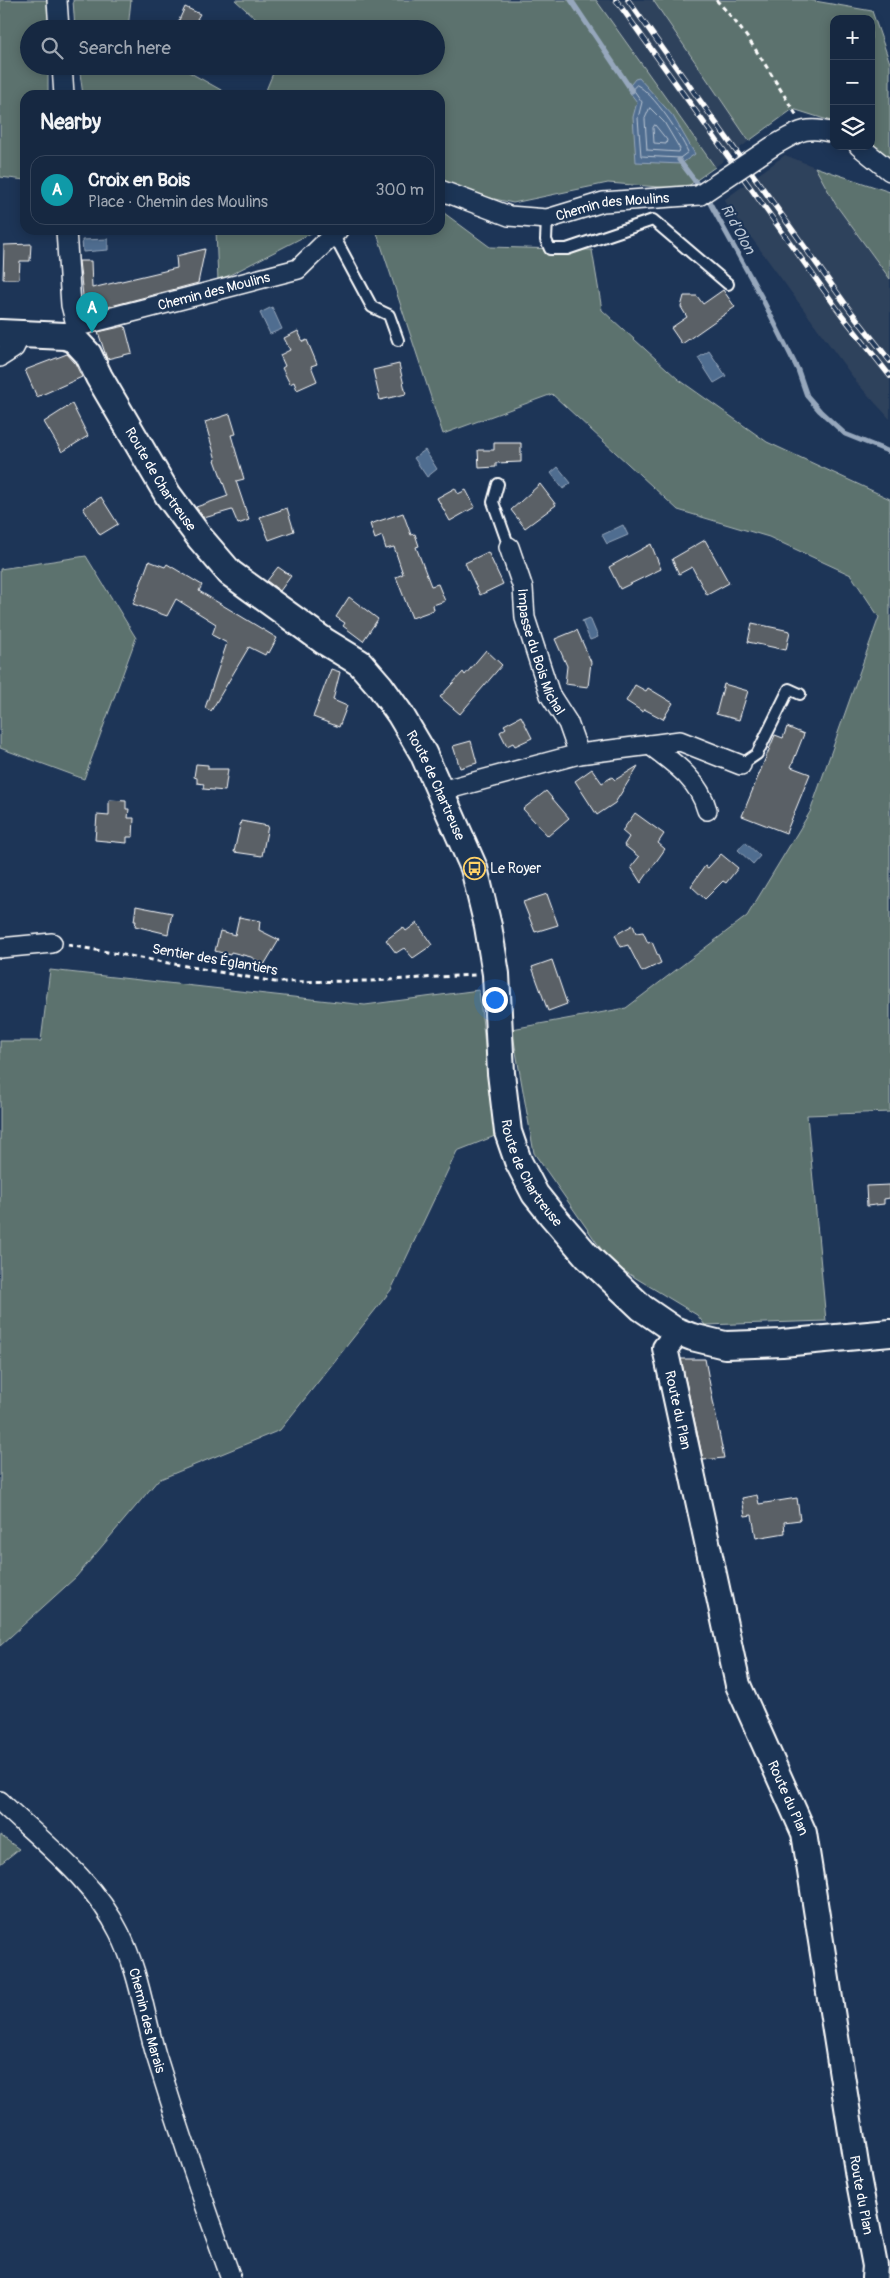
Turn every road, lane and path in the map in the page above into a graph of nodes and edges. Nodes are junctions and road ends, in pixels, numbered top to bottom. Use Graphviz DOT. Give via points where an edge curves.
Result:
graph roads {
  1 [pos="57,0"];
  2 [pos="716,0"];
  3 [pos="58,20"];
  4 [pos="63,75"];
  5 [pos="64,90"];
  6 [pos="805,130"];
  7 [pos="830,132"];
  8 [pos="864,150"];
  9 [pos="890,171"];
  10 [pos="445,192"];
  11 [pos="547,219"];
  12 [pos="66,235"];
  13 [pos="334,235"];
  14 [pos="337,235"];
  15 [pos="728,284"];
  16 [pos="75,331"];
  17 [pos="11,333"];
  18 [pos="398,340"];
  19 [pos="0,357"];
  20 [pos="498,484"];
  21 [pos="509,546"];
  22 [pos="800,694"];
  23 [pos="650,745"];
  24 [pos="579,754"];
  25 [pos="741,765"];
  26 [pos="441,791"];
  27 [pos="708,810"];
  28 [pos="52,943"];
  29 [pos="0,948"];
  30 [pos="496,974"];
  31 [pos="674,1330"];
  32 [pos="890,1333"];
  33 [pos="0,1801"];
  34 [pos="231,2278"];
  35 [pos="874,2278"];
  1 -- 3 [label="street"];
  2 -- 6 [label="path" via="767,70"];
  4 -- 5 [label="street"];
  6 -- 7 [label="street" via="815,128"];
  6 -- 11 [label="street, Chemin des Moulins, bridge" via="773,146 700,195 603,202"];
  8 -- 9 [label="street"];
  10 -- 11 [label="street, Chemin des Moulins" via="509,216"];
  11 -- 15 [label="lane" via="546,240 550,249 567,249 653,220"];
  12 -- 16 [label="street"];
  13 -- 16 [label="street, Chemin des Moulins" via="298,269 86,324"];
  14 -- 18 [label="lane" via="372,306 389,315"];
  16 -- 17 [label="main road" via="52,335"];
  16 -- 26 [label="main road, Route de Chartreuse" via="168,496 200,538 237,578 360,663 400,714"];
  17 -- 19 [label="street" via="14,348"];
  20 -- 21 [label="lane" via="492,502"];
  21 -- 24 [label="street, Impasse du Bois Michal" via="524,588 525,618 550,696 568,723"];
  22 -- 25 [label="lane" via="789,690 757,754"];
  23 -- 24 [label="street"];
  23 -- 25 [label="street" via="680,741"];
  23 -- 27 [label="street" via="682,769 701,792"];
  24 -- 26 [label="street"];
  26 -- 30 [label="main road, Route de Chartreuse" via="474,868"];
  28 -- 29 [label="street"];
  28 -- 30 [label="path, Sentier des Églantiers" via="274,982 370,982"];
  30 -- 31 [label="main road, Route de Chartreuse" via="503,1103 518,1161 535,1194 588,1257 642,1308"];
  31 -- 32 [label="main road, Route de Chartreuse" via="725,1345"];
  31 -- 35 [label="street, Route du Plan" via="665,1348 738,1685 804,1833 875,2266"];
  33 -- 34 [label="street, Chemin des Marais" via="98,1897 119,1932 137,1978 156,2053"];
}
